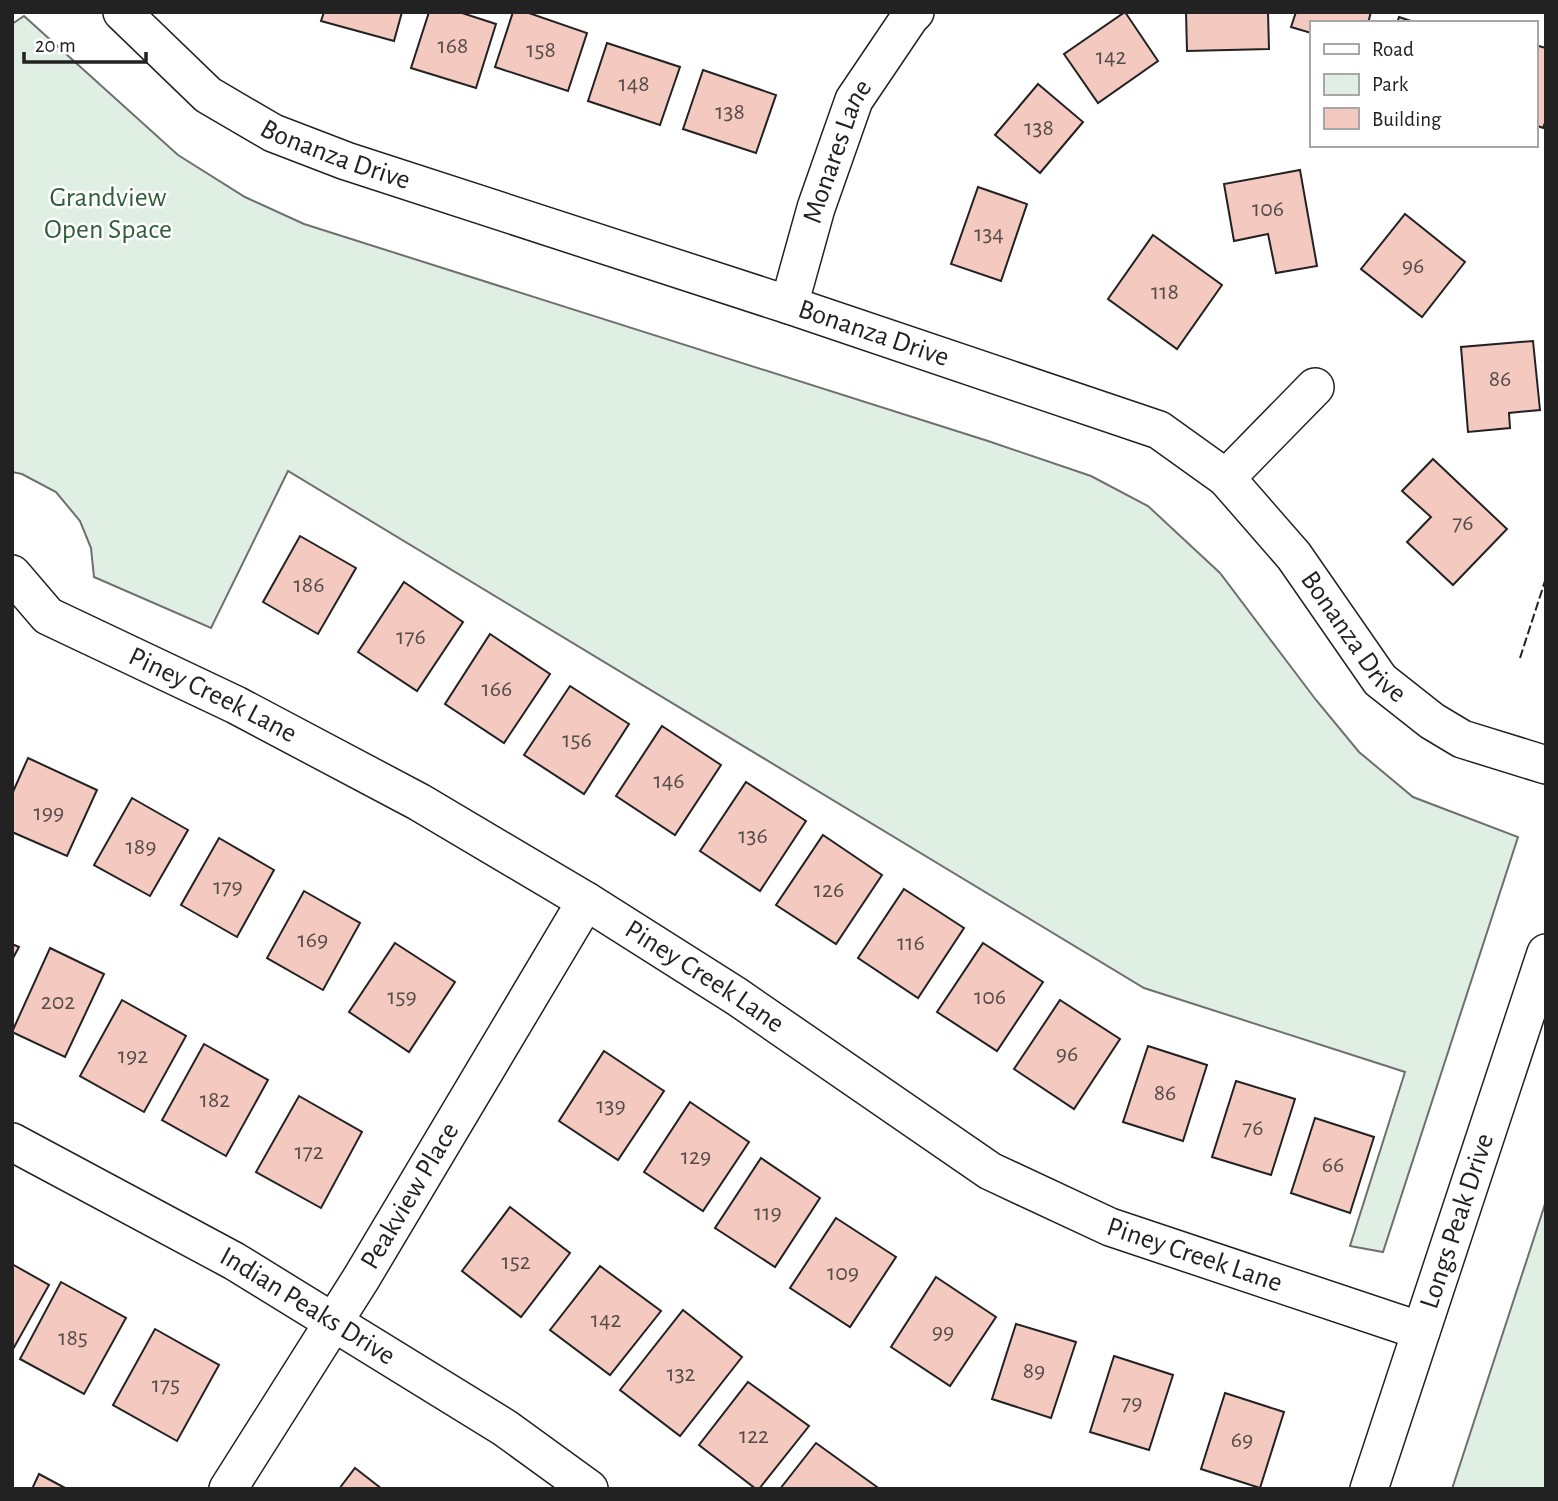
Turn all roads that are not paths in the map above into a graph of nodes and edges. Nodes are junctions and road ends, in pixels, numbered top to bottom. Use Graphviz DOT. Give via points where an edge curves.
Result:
graph roads {
  1 [pos="122,12"];
  2 [pos="915,12"];
  3 [pos="789,305"];
  4 [pos="1315,387"];
  5 [pos="1226,478"];
  6 [pos="12,574"];
  7 [pos="1546,765"];
  8 [pos="586,901"];
  9 [pos="1546,953"];
  10 [pos="12,1142"];
  11 [pos="333,1322"];
  12 [pos="1421,1331"];
  13 [pos="228,1489"];
  14 [pos="589,1489"];
  15 [pos="1369,1489"];
  1 -- 3 [label="street, Bonanza Drive" via="208,95 273,133 359,166"];
  2 -- 3 [label="street, Monares Lane" via="854,100 816,208"];
  3 -- 5 [label="street, Bonanza Drive" via="1159,430"];
  4 -- 5 [label="street"];
  5 -- 7 [label="street, Bonanza Drive" via="1294,556 1380,680 1462,739"];
  6 -- 8 [label="street, Piney Creek Lane" via="48,615 419,802"];
  8 -- 11 [label="street, Peakview Place"];
  8 -- 12 [label="street, Piney Creek Lane" via="736,996 990,1171 1110,1227"];
  9 -- 12 [label="street, Longs Peak Drive"];
  10 -- 11 [label="street, Indian Peaks Drive" via="234,1261"];
  11 -- 13 [label="street, Peakview Place"];
  11 -- 14 [label="street, Indian Peaks Drive" via="505,1428"];
  12 -- 15 [label="street, Longs Peak Drive"];
}
